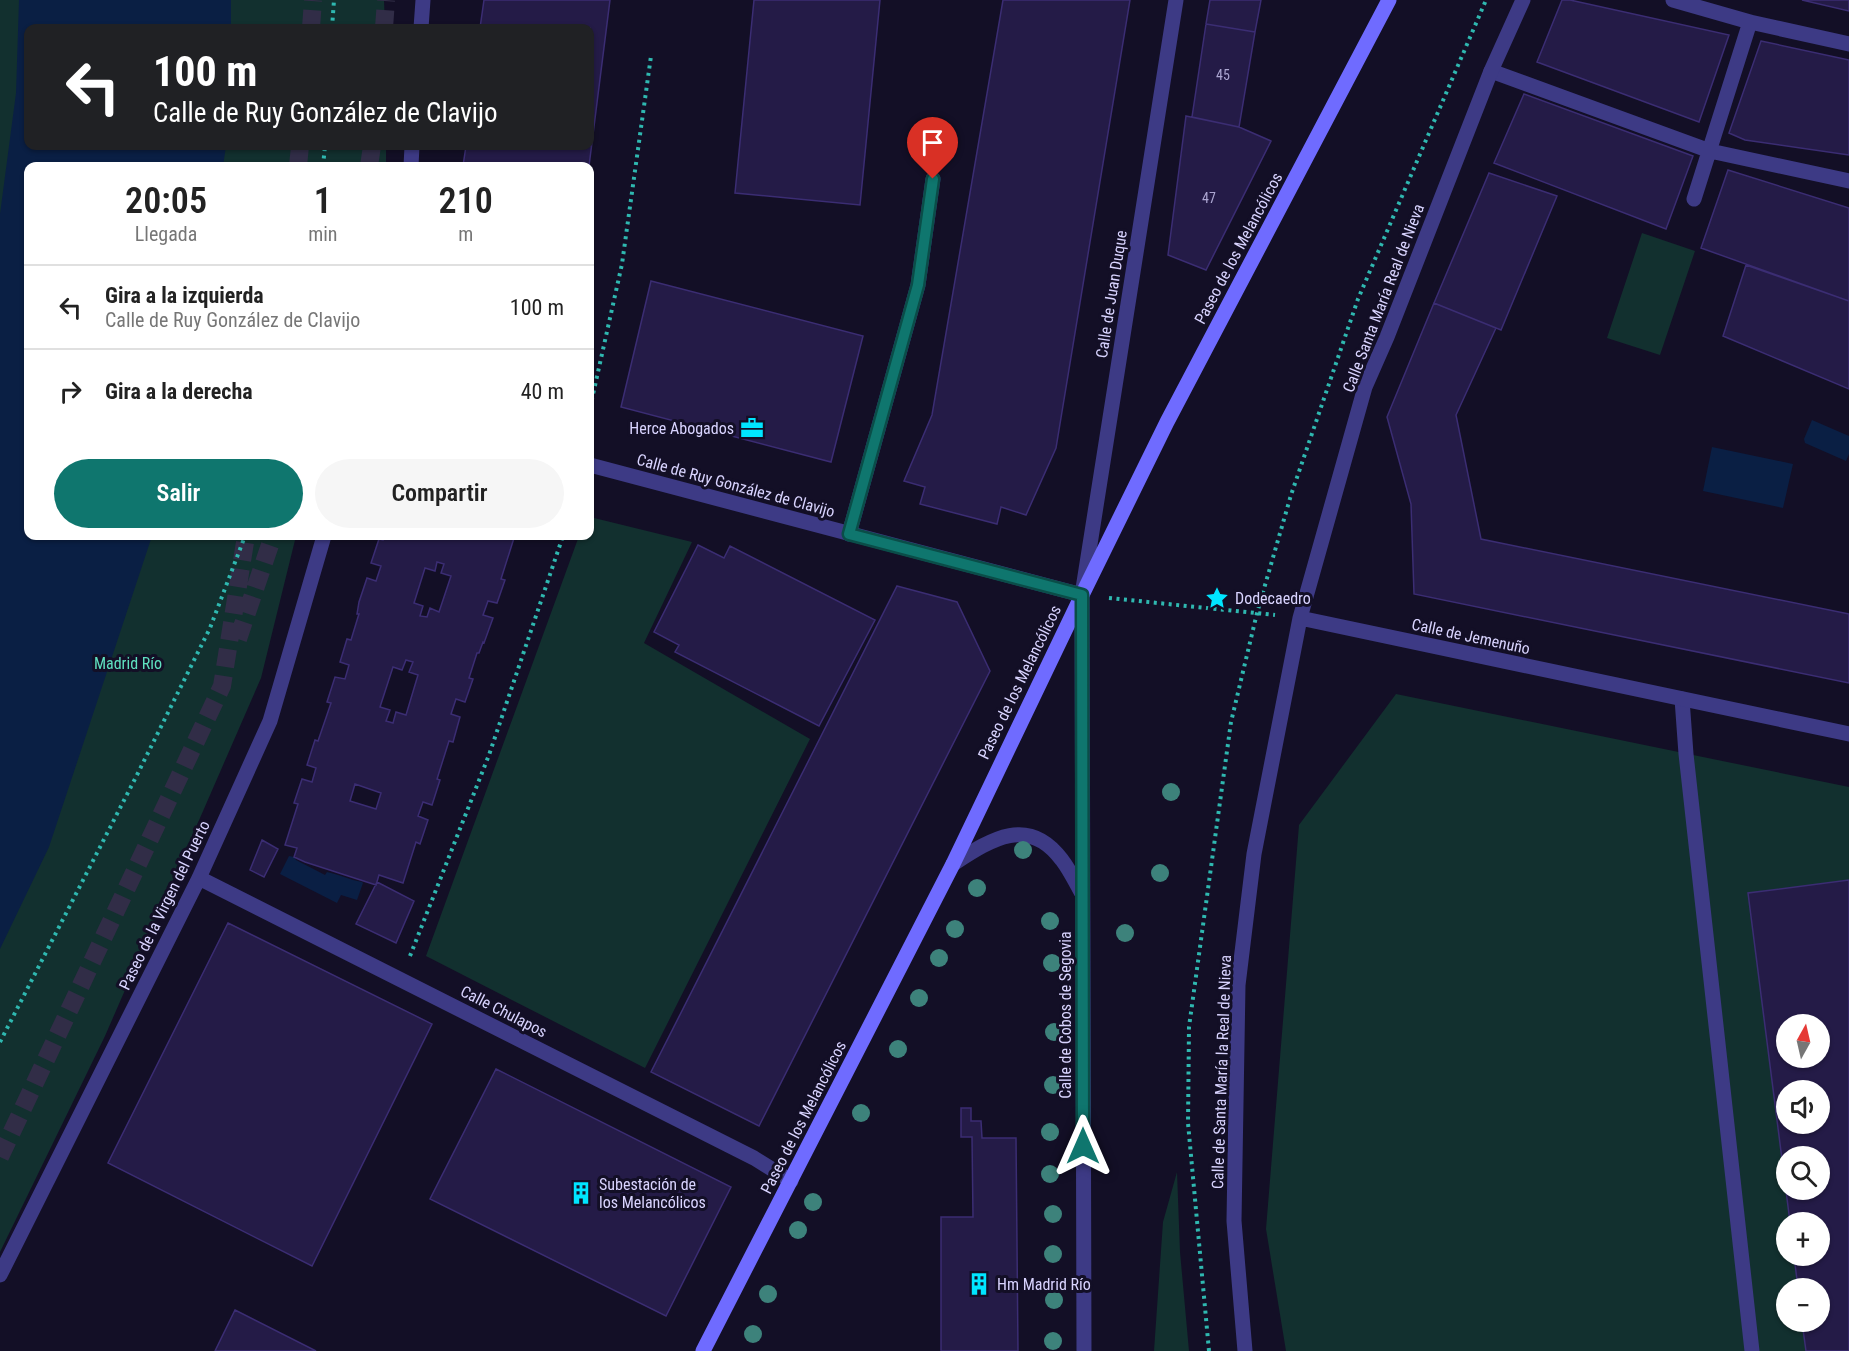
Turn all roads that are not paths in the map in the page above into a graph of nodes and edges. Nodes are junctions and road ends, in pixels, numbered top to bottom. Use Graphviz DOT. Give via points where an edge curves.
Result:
graph roads {
  1 [pos="423,0"];
  2 [pos="1176,0"];
  3 [pos="1389,0"];
  4 [pos="1523,0"];
  5 [pos="1673,0"];
  6 [pos="1750,22"];
  7 [pos="421,24"];
  8 [pos="1849,45"];
  9 [pos="1491,71"];
  10 [pos="1710,151"];
  11 [pos="933,179"];
  12 [pos="1849,181"];
  13 [pos="1694,199"];
  14 [pos="594,466"];
  15 [pos="849,534"];
  16 [pos="323,540"];
  17 [pos="1082,595"];
  18 [pos="1300,618"];
  19 [pos="1682,699"];
  20 [pos="1849,734"];
  21 [pos="953,864"];
  22 [pos="199,878"];
  23 [pos="1083,894"];
  24 [pos="791,1181"];
  25 [pos="0,1275"];
  26 [pos="703,1351"];
  27 [pos="1084,1351"];
  28 [pos="1245,1351"];
  29 [pos="1752,1351"];
  1 -- 7 [label="street"];
  2 -- 17 [label="street, Calle de Juan Duque"];
  3 -- 17 [label="street, Paseo de los Melancólicos" via="1167,422"];
  4 -- 9 [label="street, Calle Santa María Real de Nieva"];
  5 -- 6 [label="street"];
  6 -- 8 [label="street"];
  6 -- 10 [label="street"];
  9 -- 10 [label="street"];
  9 -- 18 [label="street, Calle Santa María Real de Nieva" via="1365,387"];
  10 -- 12 [label="street"];
  10 -- 13 [label="street"];
  11 -- 15 [label="street" via="918,285"];
  14 -- 15 [label="street, Calle de Ruy González de Clavijo"];
  15 -- 17 [label="street, Calle de Ruy González de Clavijo"];
  16 -- 22 [label="street, Paseo de la Virgen del Puerto" via="270,721"];
  17 -- 21 [label="street, Paseo de los Melancólicos"];
  17 -- 23 [label="street, Calle de Cobos de Segovia"];
  18 -- 19 [label="street, Calle de Jemenuño"];
  18 -- 28 [label="street, Calle de Santa María la Real de Nieva" via="1254,854 1238,985 1234,1221"];
  19 -- 20 [label="street, Calle de Jemenuño"];
  19 -- 29 [label="street"];
  21 -- 23 [label="street" via="998,838 1020,834 1036,837 1063,861"];
  21 -- 24 [label="street, Paseo de los Melancólicos"];
  22 -- 24 [label="street, Calle Chulapos" via="754,1158"];
  22 -- 25 [label="street, Paseo de la Virgen del Puerto"];
  23 -- 27 [label="street, Calle de Cobos de Segovia"];
  24 -- 26 [label="street, Paseo de los Melancólicos"];
}
